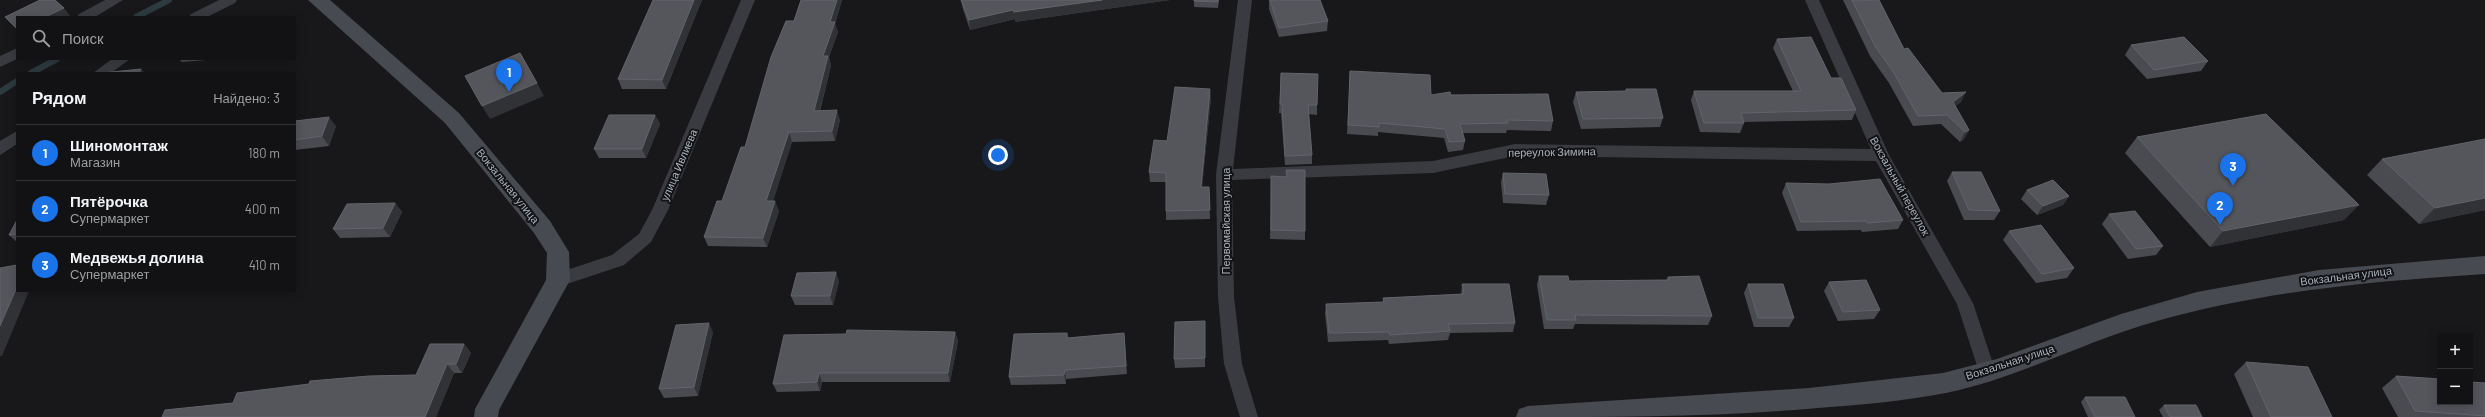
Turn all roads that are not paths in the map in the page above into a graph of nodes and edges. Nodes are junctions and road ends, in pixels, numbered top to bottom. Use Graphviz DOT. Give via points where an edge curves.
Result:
graph roads {
  1 [pos="116,0"];
  2 [pos="230,0"];
  3 [pos="318,0"];
  4 [pos="748,0"];
  5 [pos="1245,0"];
  6 [pos="1812,0"];
  7 [pos="86,16"];
  8 [pos="198,16"];
  9 [pos="16,54"];
  10 [pos="121,60"];
  11 [pos="0,62"];
  12 [pos="102,72"];
  13 [pos="16,137"];
  14 [pos="0,149"];
  15 [pos="1881,155"];
  16 [pos="1224,175"];
  17 [pos="2485,265"];
  18 [pos="558,280"];
  19 [pos="1986,372"];
  20 [pos="486,417"];
  21 [pos="1249,417"];
  22 [pos="1528,417"];
  1 -- 7 [label="street"];
  2 -- 8 [label="street"];
  3 -- 18 [label="street, Вокзальная улица" via="452,118 546,233 558,252"];
  4 -- 18 [label="street, улица Ивлиева" via="660,210 645,238 618,260"];
  5 -- 16 [label="street, Первомайская улица"];
  6 -- 15 [label="street, Вокзальный переулок"];
  9 -- 11 [label="street"];
  10 -- 12 [label="street"];
  13 -- 14 [label="street"];
  15 -- 16 [label="street, переулок Зимина" via="1515,150 1433,166"];
  15 -- 19 [label="street, Вокзальный переулок" via="1965,303"];
  16 -- 21 [label="street, Первомайская улица" via="1226,297 1232,357"];
  17 -- 19 [label="street, Вокзальная улица" via="2322,277 2156,312"];
  18 -- 20 [label="street, Вокзальная улица" via="487,409"];
  19 -- 22 [label="street, Вокзальная улица" via="1943,383 1823,398"];
}
